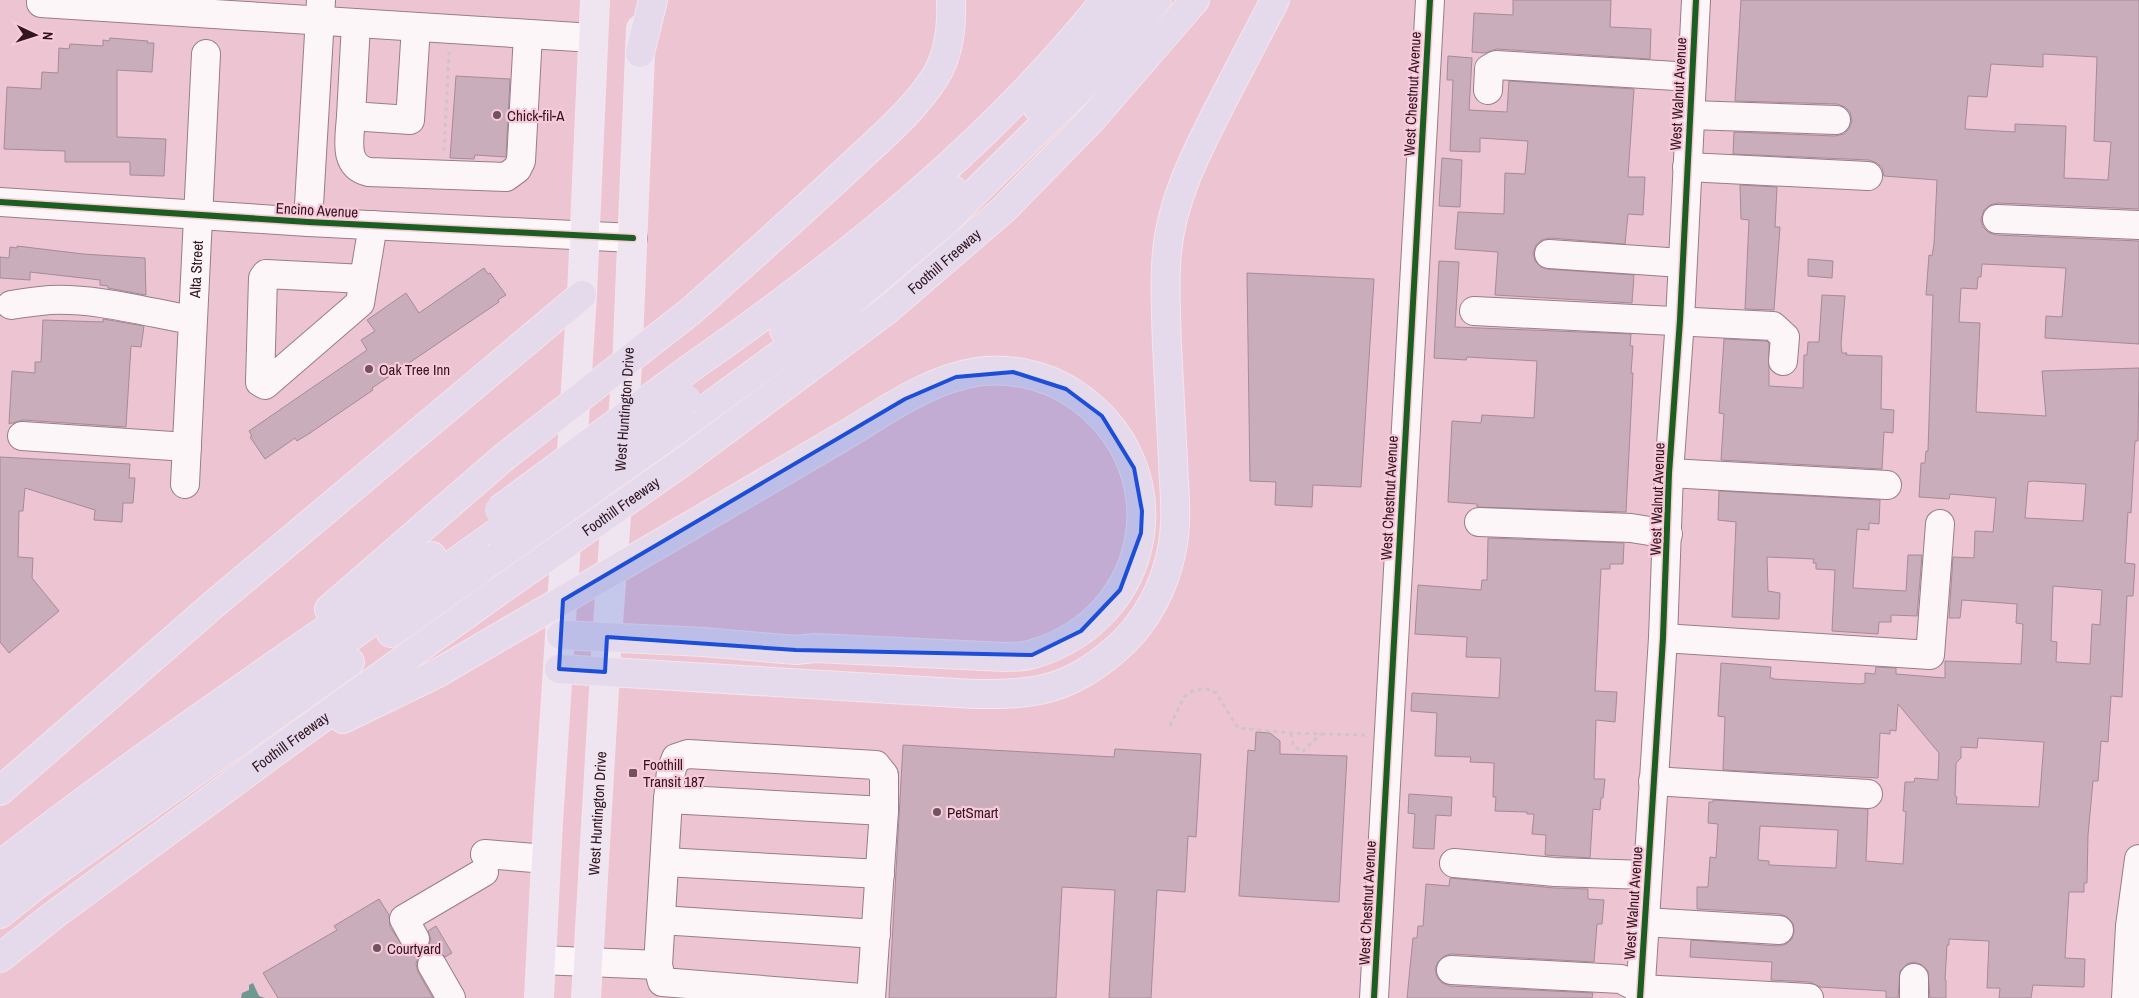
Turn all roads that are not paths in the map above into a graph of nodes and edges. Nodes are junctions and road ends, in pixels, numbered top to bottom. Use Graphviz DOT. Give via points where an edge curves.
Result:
graph roads {
  1 [pos="41,0"];
  2 [pos="595,0"];
  3 [pos="642,0"];
  4 [pos="653,0"];
  5 [pos="951,0"];
  6 [pos="1105,0"];
  7 [pos="1132,0"];
  8 [pos="1157,0"];
  9 [pos="1195,0"];
  10 [pos="1275,0"];
  11 [pos="1430,0"];
  12 [pos="1696,0"];
  13 [pos="320,11"];
  14 [pos="356,24"];
  15 [pos="416,27"];
  16 [pos="528,35"];
  17 [pos="593,38"];
  18 [pos="640,53"];
  19 [pos="206,54"];
  20 [pos="1692,77"];
  21 [pos="1488,90"];
  22 [pos="1690,115"];
  23 [pos="350,116"];
  24 [pos="1836,120"];
  25 [pos="1687,167"];
  26 [pos="1868,176"];
  27 [pos="0,202"];
  28 [pos="197,215"];
  29 [pos="1997,218"];
  30 [pos="308,222"];
  31 [pos="2139,225"];
  32 [pos="373,226"];
  33 [pos="584,236"];
  34 [pos="633,238"];
  35 [pos="1550,254"];
  36 [pos="1682,263"];
  37 [pos="364,279"];
  38 [pos="582,295"];
  39 [pos="11,305"];
  40 [pos="1474,311"];
  41 [pos="192,320"];
  42 [pos="1680,320"];
  43 [pos="1783,361"];
  44 [pos="686,411"];
  45 [pos="22,436"];
  46 [pos="187,447"];
  47 [pos="1670,473"];
  48 [pos="185,484"];
  49 [pos="1887,484"];
  50 [pos="1479,522"];
  51 [pos="1940,524"];
  52 [pos="498,533"];
  53 [pos="1668,534"];
  54 [pos="562,635"];
  55 [pos="606,638"];
  56 [pos="1663,638"];
  57 [pos="559,669"];
  58 [pos="605,672"];
  59 [pos="226,698"];
  60 [pos="275,752"];
  61 [pos="1653,781"];
  62 [pos="0,791"];
  63 [pos="1868,794"];
  64 [pos="668,799"];
  65 [pos="884,811"];
  66 [pos="546,858"];
  67 [pos="2139,859"];
  68 [pos="665,862"];
  69 [pos="1454,863"];
  70 [pos="0,864"];
  71 [pos="880,874"];
  72 [pos="1647,875"];
  73 [pos="0,892"];
  74 [pos="0,914"];
  75 [pos="661,920"];
  76 [pos="1644,922"];
  77 [pos="1779,930"];
  78 [pos="876,934"];
  79 [pos="415,939"];
  80 [pos="0,958"];
  81 [pos="541,960"];
  82 [pos="588,962"];
  83 [pos="432,965"];
  84 [pos="658,965"];
  85 [pos="1451,970"];
  86 [pos="1640,993"];
  87 [pos="452,998"];
  88 [pos="539,998"];
  89 [pos="586,998"];
  90 [pos="862,998"];
  91 [pos="871,998"];
  92 [pos="1374,998"];
  93 [pos="1809,998"];
  94 [pos="2126,998"];
  1 -- 13 [label="street" via="41,4"];
  2 -- 17 [label="main road"];
  3 -- 18 [label="main road, West Huntington Drive"];
  4 -- 18 [label="highway"];
  5 -- 59 [label="highway, bridge" via="950,33 936,76 909,112 690,310 504,458"];
  6 -- 52 [label="highway, bridge" via="1006,112 905,204 778,307 689,369"];
  7 -- 44 [label="highway" via="1050,94 948,194"];
  8 -- 44 [label="highway" via="1100,70 946,221 842,309"];
  9 -- 60 [label="highway, Foothill Freeway, bridge" via="1092,119 1003,210 887,310 684,461"];
  10 -- 58 [label="highway" via="1191,164 1167,250 1165,293 1174,535 1166,574 1155,599 1126,641 1081,675 1057,686 1015,695"];
  11 -- 92 [label="street, West Chestnut Avenue"];
  12 -- 20 [label="street, West Walnut Avenue"];
  13 -- 14 [label="street"];
  13 -- 30 [label="street"];
  14 -- 15 [label="street"];
  14 -- 23 [label="street"];
  15 -- 16 [label="street"];
  15 -- 23 [label="street" via="410,120"];
  16 -- 17 [label="street"];
  16 -- 23 [label="street" via="520,161 517,169 506,177 360,170 349,153"];
  17 -- 33 [label="main road"];
  18 -- 34 [label="main road, West Huntington Drive"];
  19 -- 28 [label="street, Alta Street"];
  20 -- 21 [label="street" via="1496,65 1489,69"];
  20 -- 22 [label="street, West Walnut Avenue"];
  22 -- 24 [label="street"];
  22 -- 25 [label="street, West Walnut Avenue"];
  25 -- 26 [label="street"];
  25 -- 36 [label="street, West Walnut Avenue"];
  27 -- 28 [label="street, Encino Avenue"];
  28 -- 30 [label="street, Encino Avenue"];
  28 -- 41 [label="street, Alta Street"];
  29 -- 31 [label="street"];
  30 -- 32 [label="street, Encino Avenue"];
  32 -- 33 [label="street, Encino Avenue"];
  32 -- 37 [label="street"];
  33 -- 34 [label="street, Encino Avenue"];
  33 -- 38 [label="main road"];
  34 -- 55 [label="main road, West Huntington Drive" via="627,366"];
  35 -- 36 [label="street"];
  36 -- 42 [label="street, West Walnut Avenue"];
  37 -- 37 [label="street" via="360,303 265,385 260,382 262,278 266,274"];
  38 -- 54 [label="main road" via="564,558"];
  38 -- 62 [label="highway" via="220,599"];
  39 -- 41 [label="street" via="50,300 74,301 148,310"];
  40 -- 42 [label="street"];
  41 -- 46 [label="street, Alta Street"];
  42 -- 43 [label="street" via="1773,326 1785,337"];
  42 -- 47 [label="street, West Walnut Avenue"];
  44 -- 52 [label="highway, bridge"];
  45 -- 46 [label="street"];
  46 -- 48 [label="street, Alta Street"];
  47 -- 49 [label="street"];
  47 -- 53 [label="street, West Walnut Avenue"];
  50 -- 53 [label="street" via="1631,528"];
  51 -- 56 [label="street" via="1930,655"];
  52 -- 59 [label="highway"];
  52 -- 73 [label="highway" via="157,774"];
  52 -- 74 [label="highway"];
  53 -- 56 [label="street, West Walnut Avenue"];
  54 -- 55 [label="highway"];
  54 -- 57 [label="main road"];
  55 -- 58 [label="main road, West Huntington Drive"];
  55 -- 60 [label="highway, bridge" via="796,650 815,648 1005,657 1032,655 1066,641 1097,619 1129,572 1141,533 1140,489 1134,468 1126,450 1102,416 1066,389 1027,374 999,371 956,377 912,396 436,674"];
  56 -- 61 [label="street, West Walnut Avenue"];
  57 -- 58 [label="highway"];
  57 -- 66 [label="main road"];
  58 -- 82 [label="main road, West Huntington Drive"];
  59 -- 70 [label="highway"];
  60 -- 80 [label="highway, Foothill Freeway"];
  61 -- 63 [label="street"];
  61 -- 72 [label="street, West Walnut Avenue"];
  64 -- 65 [label="street"];
  64 -- 65 [label="street" via="670,771 676,758 688,754 876,765 884,775"];
  64 -- 68 [label="street"];
  65 -- 71 [label="street"];
  66 -- 79 [label="street" via="485,863 404,919"];
  66 -- 81 [label="main road"];
  67 -- 94 [label="street" via="2130,926"];
  68 -- 71 [label="street"];
  68 -- 75 [label="street"];
  69 -- 72 [label="street" via="1555,872"];
  71 -- 78 [label="street"];
  72 -- 76 [label="street, West Walnut Avenue"];
  75 -- 78 [label="street"];
  75 -- 84 [label="street"];
  76 -- 77 [label="street"];
  76 -- 86 [label="street, West Walnut Avenue"];
  78 -- 91 [label="street"];
  81 -- 82 [label="street"];
  81 -- 88 [label="main road"];
  82 -- 84 [label="street"];
  82 -- 89 [label="main road, West Huntington Drive"];
  83 -- 87 [label="street"];
  84 -- 90 [label="street" via="662,982"];
  85 -- 86 [label="street" via="1621,979"];
  86 -- 93 [label="street"];
}
